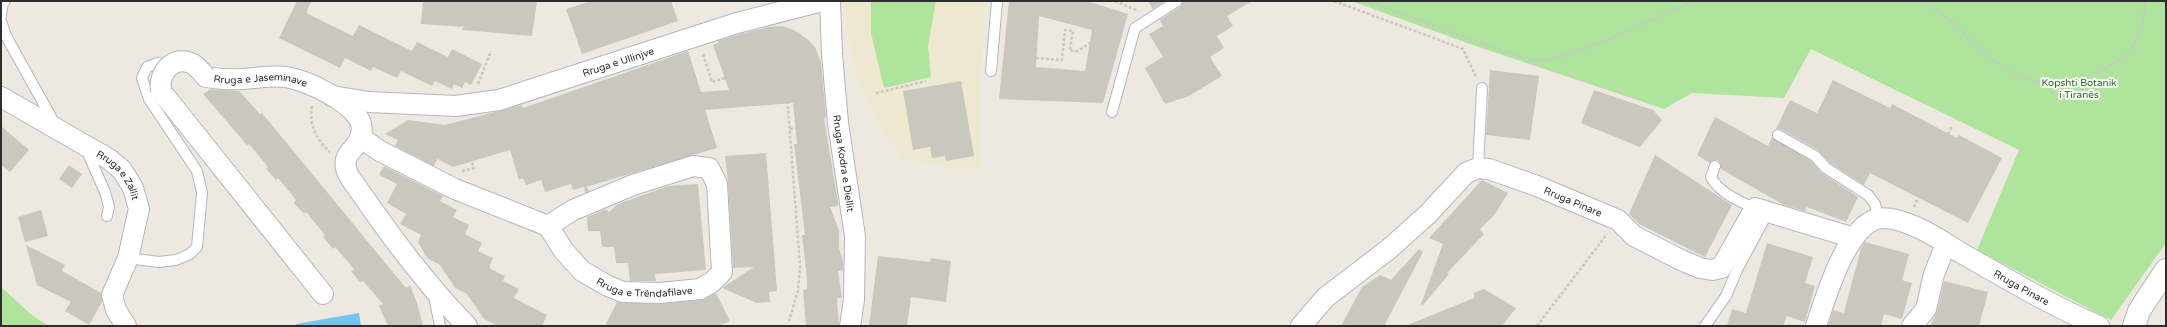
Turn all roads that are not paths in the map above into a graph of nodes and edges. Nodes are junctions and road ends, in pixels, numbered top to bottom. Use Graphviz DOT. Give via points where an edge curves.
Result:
graph roads {
  1 [pos="5,1"];
  2 [pos="822,1"];
  3 [pos="830,1"];
  4 [pos="998,1"];
  5 [pos="1177,1"];
  6 [pos="1,16"];
  7 [pos="1,22"];
  8 [pos="172,66"];
  9 [pos="991,71"];
  10 [pos="1482,88"];
  11 [pos="1,96"];
  12 [pos="332,96"];
  13 [pos="411,104"];
  14 [pos="1112,112"];
  15 [pos="58,129"];
  16 [pos="361,132"];
  17 [pos="1778,135"];
  18 [pos="84,145"];
  19 [pos="1715,166"];
  20 [pos="1478,168"];
  21 [pos="1761,210"];
  22 [pos="107,216"];
  23 [pos="1878,218"];
  24 [pos="548,226"];
  25 [pos="1854,238"];
  26 [pos="1946,244"];
  27 [pos="128,258"];
  28 [pos="2166,270"];
  29 [pos="433,288"];
  30 [pos="323,294"];
  31 [pos="126,326"];
  32 [pos="440,326"];
  33 [pos="467,326"];
  34 [pos="850,326"];
  35 [pos="1301,326"];
  36 [pos="1705,326"];
  37 [pos="1816,326"];
  38 [pos="1912,326"];
  39 [pos="2099,326"];
  40 [pos="2134,326"];
  1 -- 6 [label="lane"];
  2 -- 13 [label="street, Rruga e Ullinjve" via="786,9 697,36 499,100 456,106"];
  3 -- 34 [label="street, Rruga Kodra e Diellit" via="838,123 855,236 854,300"];
  4 -- 9 [label="lane"];
  5 -- 14 [label="lane" via="1135,28"];
  7 -- 15 [label="lane" via="6,36"];
  8 -- 27 [label="lane" via="158,63 147,67 142,78 149,99 197,171 202,193 197,247 190,254 176,260 159,262"];
  10 -- 20 [label="lane"];
  11 -- 15 [label="street, Rruga e Zallit"];
  12 -- 13 [label="street, Rruga e Ullinjve" via="369,102"];
  12 -- 16 [label="street, Rruga e Jaseminave" via="351,107 357,114"];
  12 -- 30 [label="street, Rruga e Jaseminave, bridge" via="287,77 264,76 223,80 206,77 194,64 180,61 173,63 163,72 160,84 161,91"];
  13 -- 16 [label="street, Rruga e Ullinjve" via="392,110"];
  15 -- 18 [label="street, Rruga e Zallit"];
  16 -- 24 [label="street" via="380,151 455,189"];
  16 -- 29 [label="street" via="345,158 344,166 391,237"];
  17 -- 23 [label="lane" via="1815,156 1826,168 1868,195 1875,204"];
  18 -- 22 [label="lane" via="110,207"];
  18 -- 27 [label="street, Rruga e Zallit" via="109,159 122,170 133,188 139,209"];
  19 -- 21 [label="lane" via="1711,177 1714,183 1728,194"];
  20 -- 21 [label="street, Rruga Pinare" via="1489,169 1537,186 1618,220 1634,236 1681,260 1712,270 1721,268"];
  20 -- 35 [label="street" via="1466,173 1428,214 1389,249 1326,296"];
  21 -- 25 [label="street"];
  21 -- 36 [label="lane" via="1726,296"];
  23 -- 25 [label="street" via="1865,226"];
  23 -- 26 [label="street, Rruga Pinare" via="1900,221 1917,227"];
  24 -- 24 [label="street, Rruga e Trëndafilave" via="564,251 582,271 623,292 660,293 700,289 722,272 717,184 710,168 693,166 632,185 573,210"];
  25 -- 37 [label="street" via="1844,253"];
  26 -- 38 [label="street" via="1934,274 1926,309"];
  26 -- 39 [label="street, Rruga Pinare" via="2076,316"];
  27 -- 31 [label="street, Rruga e Zallit" via="112,295 116,310"];
  28 -- 40 [label="street" via="2139,311"];
  29 -- 32 [label="lane"];
  29 -- 33 [label="street"];
}
